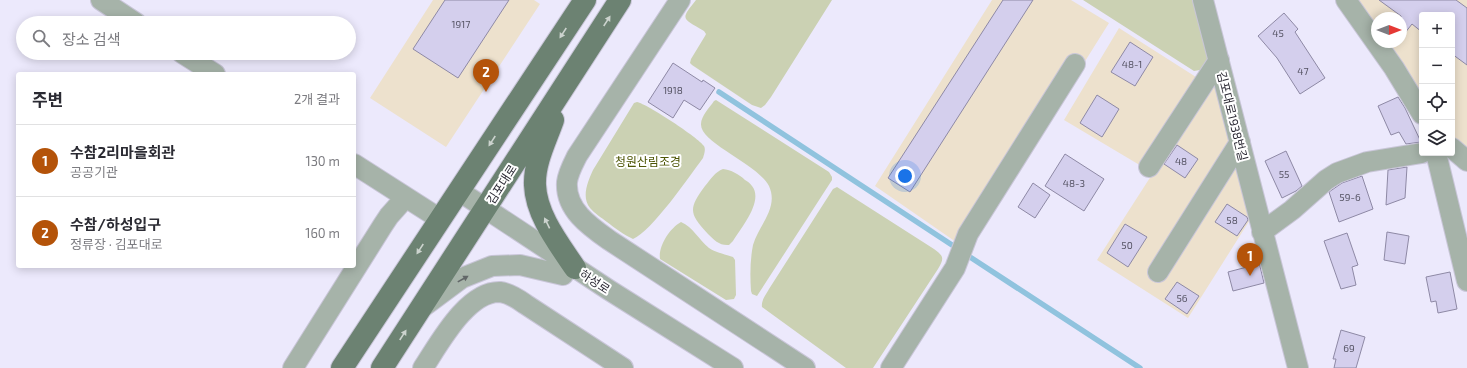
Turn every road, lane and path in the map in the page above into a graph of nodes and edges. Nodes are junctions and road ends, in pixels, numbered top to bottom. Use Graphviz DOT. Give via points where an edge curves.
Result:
graph roads {
  1 [pos="100,0"];
  2 [pos="585,0"];
  3 [pos="620,0"];
  4 [pos="680,0"];
  5 [pos="1203,0"];
  6 [pos="1346,0"];
  7 [pos="125,16"];
  8 [pos="193,60"];
  9 [pos="1219,60"];
  10 [pos="1075,64"];
  11 [pos="212,72"];
  12 [pos="565,85"];
  13 [pos="1419,109"];
  14 [pos="1240,142"];
  15 [pos="1455,151"];
  16 [pos="1419,153"];
  17 [pos="1437,156"];
  18 [pos="1467,161"];
  19 [pos="356,165"];
  20 [pos="1149,167"];
  21 [pos="406,198"];
  22 [pos="450,205"];
  23 [pos="481,214"];
  24 [pos="1262,232"];
  25 [pos="356,267"];
  26 [pos="355,268"];
  27 [pos="569,271"];
  28 [pos="1158,272"];
  29 [pos="1467,281"];
  30 [pos="420,310"];
  31 [pos="293,368"];
  32 [pos="342,368"];
  33 [pos="382,368"];
  34 [pos="423,368"];
  35 [pos="623,368"];
  36 [pos="708,368"];
  37 [pos="733,368"];
  38 [pos="805,368"];
  39 [pos="891,368"];
  40 [pos="1298,368"];
  1 -- 7 [label="street"];
  2 -- 22 [label="main road, one-way"];
  12 -- 3 [label="main road, 김포대로, one-way"];
  4 -- 38 [label="street" via="577,156 567,181 571,202 583,220 609,240"];
  5 -- 9 [label="street, 김포대로1938번길"];
  6 -- 13 [label="street" via="1394,68"];
  8 -- 11 [label="street"];
  9 -- 14 [label="street, 김포대로1938번길"];
  9 -- 20 [label="street"];
  10 -- 39 [label="street" via="968,234 955,268"];
  12 -- 23 [label="main road, 김포대로"];
  27 -- 12 [label="main road, one-way" via="545,222 535,185 538,162"];
  14 -- 24 [label="street, 김포대로1938번길"];
  14 -- 28 [label="street"];
  15 -- 18 [label="street"];
  16 -- 24 [label="street" via="1367,162 1337,173"];
  17 -- 29 [label="street"];
  19 -- 21 [label="street"];
  21 -- 22 [label="street"];
  21 -- 25 [label="street" via="382,225"];
  22 -- 23 [label="street, 하성로"];
  22 -- 32 [label="main road, one-way"];
  23 -- 27 [label="street, 하성로"];
  23 -- 30 [label="main road, 김포대로"];
  24 -- 40 [label="street, 김포대로1938번길"];
  26 -- 31 [label="street"];
  30 -- 27 [label="street, one-way" via="462,278 492,266 520,265"];
  27 -- 36 [label="street, 하성로"];
  27 -- 37 [label="street, 하성로"];
  33 -- 30 [label="main road, 김포대로, one-way"];
  34 -- 35 [label="street" via="464,310 478,298 502,292 525,304"];
}
